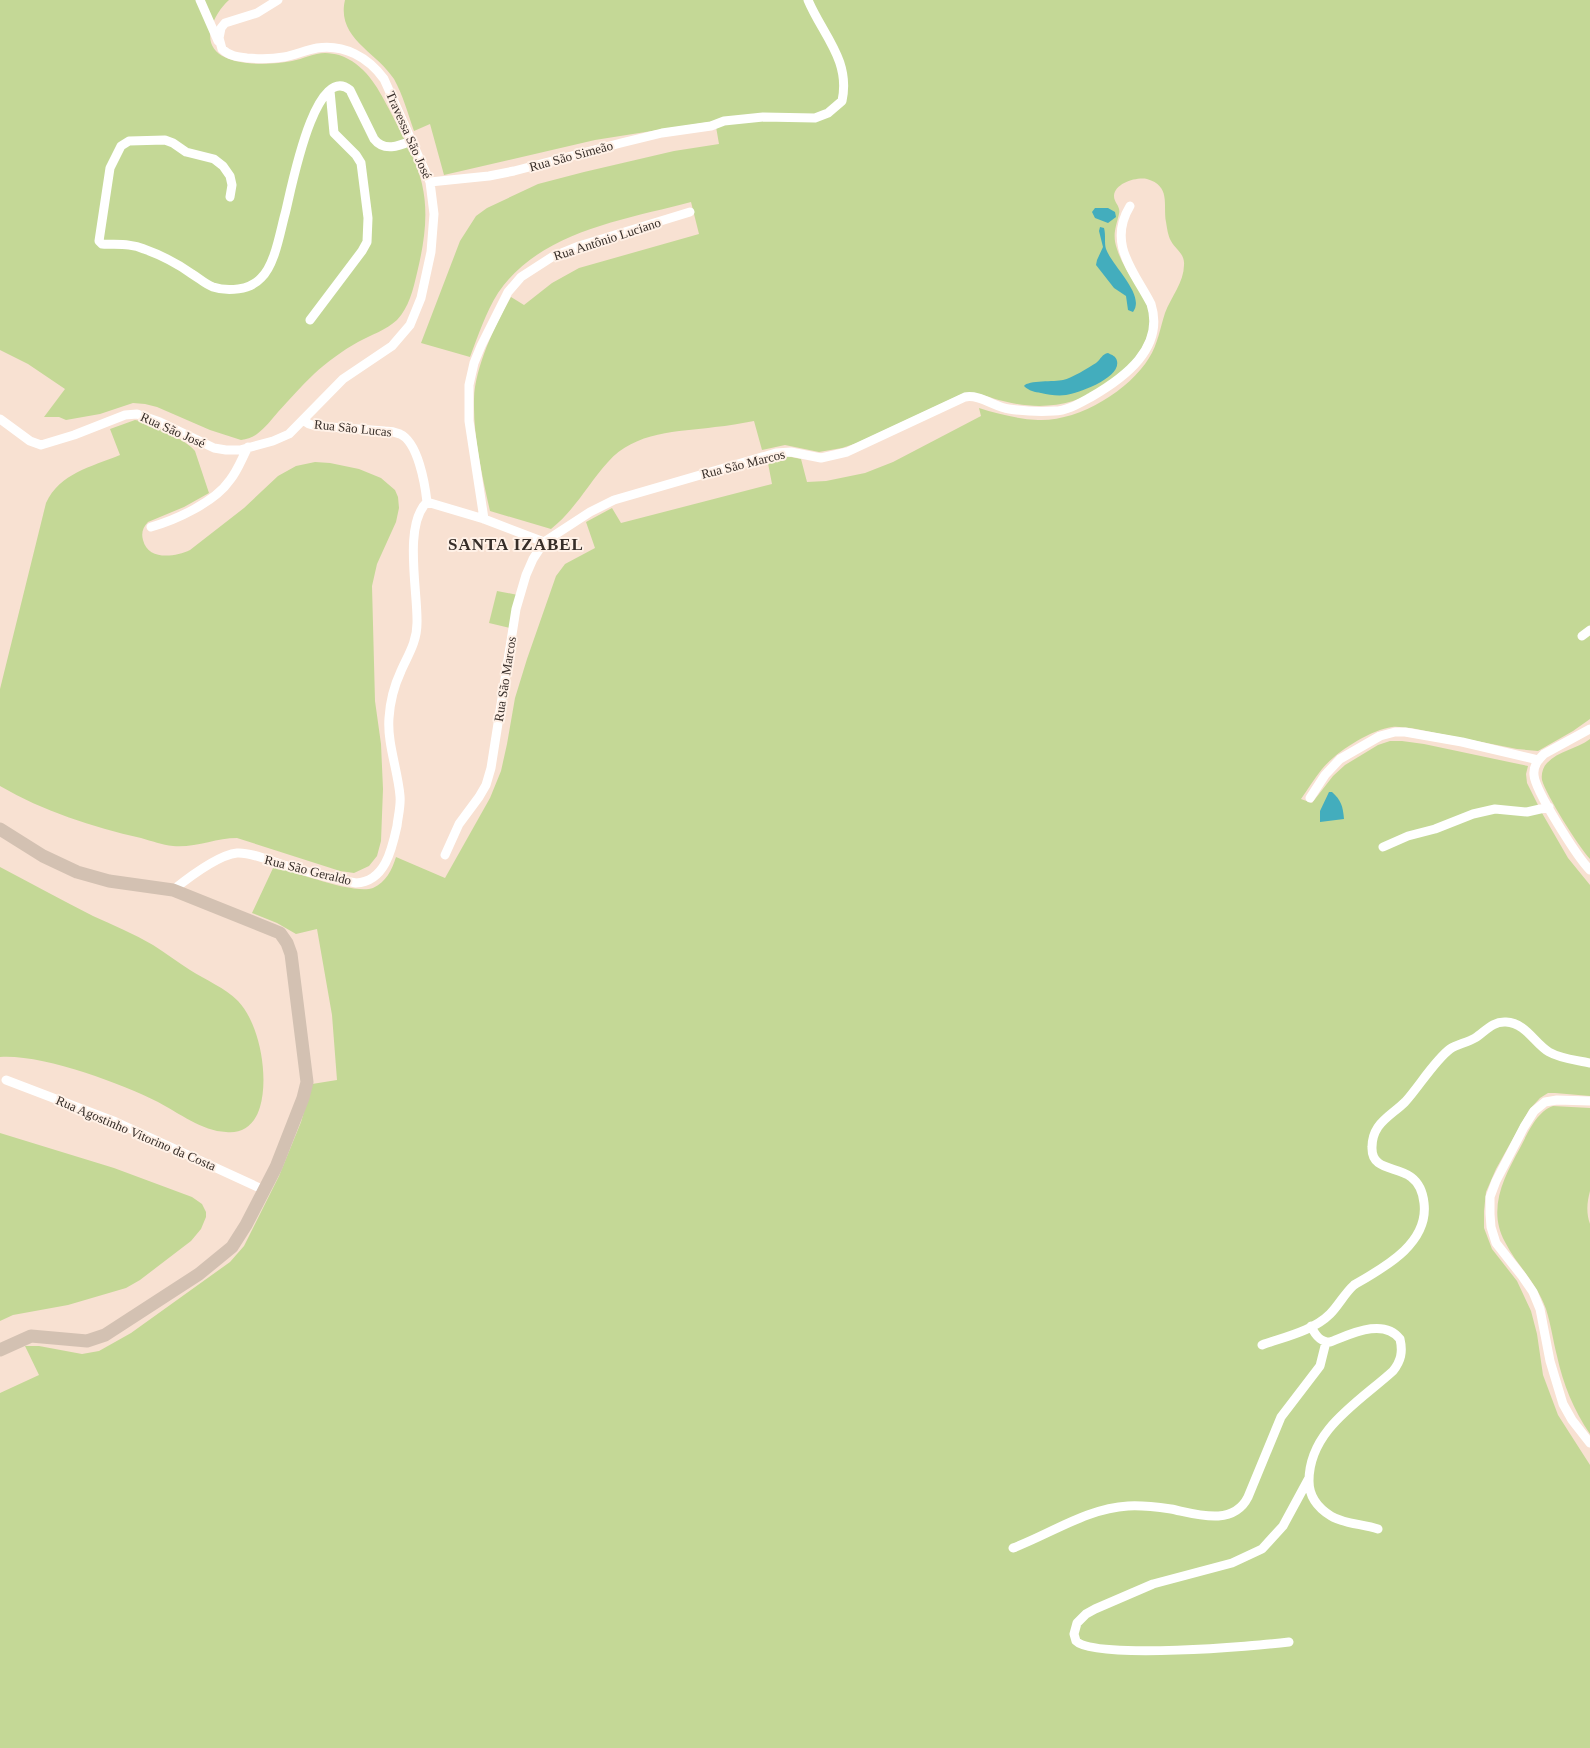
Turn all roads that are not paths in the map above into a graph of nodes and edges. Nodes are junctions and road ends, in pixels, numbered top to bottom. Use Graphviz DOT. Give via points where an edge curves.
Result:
graph roads {
  1 [pos="200,0"];
  2 [pos="278,0"];
  3 [pos="808,0"];
  4 [pos="219,42"];
  5 [pos="330,91"];
  6 [pos="411,141"];
  7 [pos="430,182"];
  8 [pos="230,197"];
  9 [pos="1130,206"];
  10 [pos="690,212"];
  11 [pos="310,320"];
  12 [pos="0,419"];
  13 [pos="303,420"];
  14 [pos="248,447"];
  15 [pos="223,450"];
  16 [pos="231,480"];
  17 [pos="426,502"];
  18 [pos="484,519"];
  19 [pos="151,527"];
  20 [pos="544,542"];
  21 [pos="1590,729"];
  22 [pos="1538,760"];
  23 [pos="1310,798"];
  24 [pos="1549,807"];
  25 [pos="0,829"];
  26 [pos="1383,847"];
  27 [pos="445,855"];
  28 [pos="1590,870"];
  29 [pos="173,890"];
  30 [pos="1590,1063"];
  31 [pos="6,1080"];
  32 [pos="1590,1102"];
  33 [pos="264,1190"];
  34 [pos="1311,1326"];
  35 [pos="1326,1342"];
  36 [pos="1262,1345"];
  37 [pos="0,1350"];
  38 [pos="1590,1443"];
  39 [pos="1309,1478"];
  40 [pos="1378,1529"];
  41 [pos="1013,1548"];
  42 [pos="1289,1642"];
  1 -- 4 [label="street"];
  2 -- 4 [label="street" via="248,18 225,23 220,31"];
  3 -- 7 [label="street, Rua São Simeão" via="836,49 842,67 844,95 839,105 828,114 815,118 747,118 724,121 711,126 655,135 528,168"];
  4 -- 6 [label="street, Travessa São José" via="230,54 254,58 284,57 325,47 345,49 376,69 387,86"];
  5 -- 6 [label="street" via="339,87 347,87 350,90 374,139 379,144 393,147"];
  5 -- 8 [label="street" via="324,97 306,132 274,254 267,271 258,281 237,289 215,288 142,248 124,244 104,244 99,241 110,168 121,146 129,141 166,140 186,152 214,159 229,174 232,182"];
  5 -- 11 [label="street" via="334,133 361,163 368,238 362,251"];
  6 -- 7 [label="street, Travessa São José"];
  7 -- 13 [label="street, Travessa São José" via="434,214 432,246 421,298 410,325 387,350 343,379"];
  9 -- 20 [label="street, Rua São Marcos" via="1122,222 1121,242 1126,259 1154,311 1154,326 1148,347 1139,361 1098,393 1071,407 1054,412 1010,409 973,397 965,397 847,452 821,458 791,452 776,453 614,500 590,512"];
  10 -- 18 [label="street, Rua Antônio Luciano" via="579,246 552,257 521,277 508,292 481,346 469,385 470,421"];
  12 -- 15 [label="street, Rua São José" via="30,442 41,445 125,415 137,414 147,416"];
  13 -- 14 [label="street, Rua São José" via="289,434"];
  13 -- 17 [label="street, Rua São Lucas" via="316,426 395,432 404,436 419,463"];
  14 -- 15 [label="street, Rua São José"];
  14 -- 16 [label="street"];
  15 -- 16 [label="street" via="236,458"];
  16 -- 19 [label="street" via="213,497 186,513"];
  17 -- 18 [label="street"];
  17 -- 29 [label="street, Rua São Geraldo" via="418,513 415,533 416,640 395,685 389,717 400,803 393,844 387,861 374,876 356,883 237,853 215,862"];
  18 -- 20 [label="street"];
  20 -- 27 [label="street, Rua São Marcos" via="526,575 516,609 491,768 486,785 459,824"];
  21 -- 22 [label="street" via="1544,754"];
  22 -- 23 [label="street" via="1455,741 1395,732 1380,736 1340,759 1329,770"];
  22 -- 24 [label="street" via="1534,776"];
  24 -- 26 [label="street" via="1527,812 1494,809 1473,814"];
  24 -- 28 [label="street"];
  25 -- 29 [label="street" via="43,856 77,872 109,881"];
  29 -- 33 [label="street" via="277,931 285,940 291,954 307,1082 291,1130"];
  30 -- 34 [label="street" via="1549,1052 1524,1029 1505,1021 1490,1026 1475,1038 1449,1050 1404,1103 1382,1121 1373,1139 1372,1153 1379,1164 1410,1176 1420,1188 1425,1209 1420,1229 1399,1256 1354,1285 1330,1315"];
  31 -- 33 [label="street, Rua Agostinho Vitorino da Costa" via="116,1122"];
  32 -- 38 [label="street" via="1557,1100 1545,1102 1534,1111 1496,1180 1490,1197 1491,1227 1496,1243 1533,1292 1540,1309 1550,1361 1563,1404"];
  33 -- 37 [label="street" via="241,1234 227,1251 199,1274 112,1332 87,1341 31,1336"];
  34 -- 35 [label="street" via="1319,1338"];
  34 -- 36 [label="street"];
  35 -- 39 [label="street" via="1359,1330 1374,1328 1397,1335 1402,1350 1393,1372 1328,1429 1316,1448"];
  35 -- 41 [label="street" via="1320,1366 1281,1417 1248,1497 1237,1510 1230,1514 1206,1516 1154,1507 1127,1506 1070,1522"];
  39 -- 40 [label="street" via="1313,1498 1317,1505 1330,1515"];
  39 -- 42 [label="street" via="1283,1526 1262,1549 1232,1563 1141,1588 1086,1614 1078,1623 1074,1634 1076,1641 1084,1646 1125,1650 1249,1646"];
}
